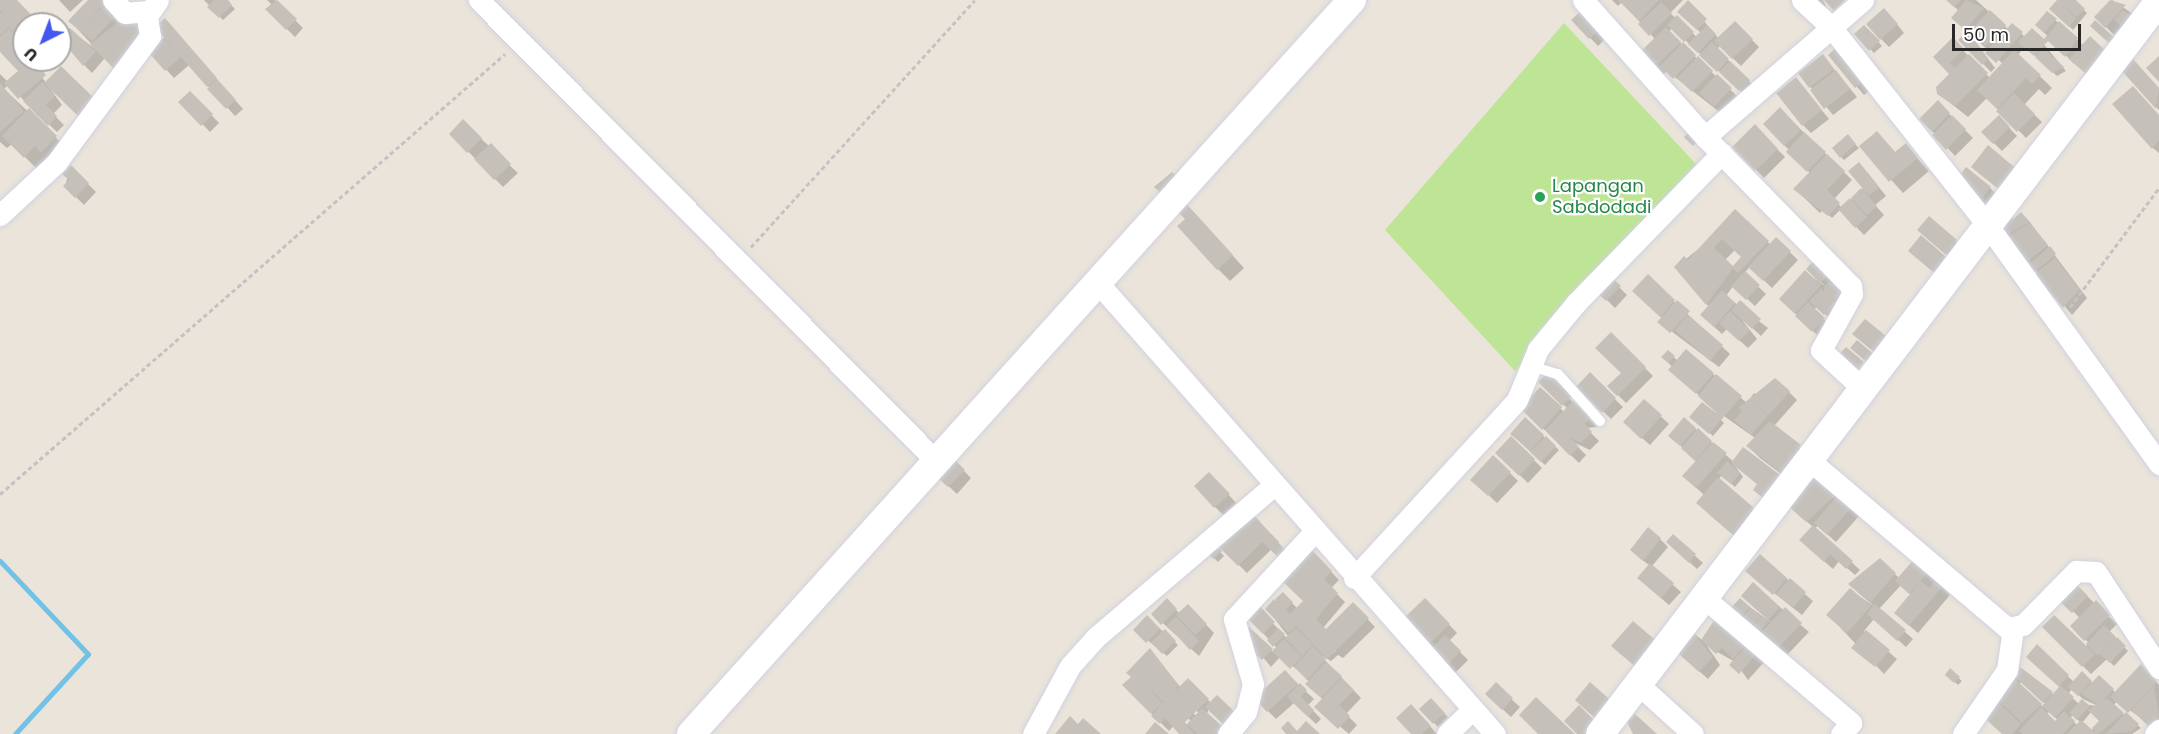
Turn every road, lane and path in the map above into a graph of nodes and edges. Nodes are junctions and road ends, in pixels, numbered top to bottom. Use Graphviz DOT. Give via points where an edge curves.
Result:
graph roads {
  1 [pos="113,0"];
  2 [pos="479,0"];
  3 [pos="975,0"];
  4 [pos="1352,0"];
  5 [pos="1583,0"];
  6 [pos="1802,0"];
  7 [pos="1863,0"];
  8 [pos="2159,1"];
  9 [pos="153,6"];
  10 [pos="1831,27"];
  11 [pos="519,40"];
  12 [pos="1705,137"];
  13 [pos="1722,153"];
  14 [pos="2159,188"];
  15 [pos="0,215"];
  16 [pos="1986,223"];
  17 [pos="738,261"];
  18 [pos="1099,284"];
  19 [pos="2058,323"];
  20 [pos="1531,366"];
  21 [pos="1862,388"];
  22 [pos="1600,421"];
  23 [pos="1808,459"];
  24 [pos="935,460"];
  25 [pos="2159,464"];
  26 [pos="1273,486"];
  27 [pos="0,494"];
  28 [pos="1314,532"];
  29 [pos="1354,578"];
  30 [pos="1702,596"];
  31 [pos="2013,629"];
  32 [pos="2159,668"];
  33 [pos="1638,684"];
  34 [pos="1473,709"];
  35 [pos="2159,730"];
  36 [pos="690,734"];
  37 [pos="1033,734"];
  38 [pos="1228,734"];
  39 [pos="1447,734"];
  40 [pos="1495,734"];
  41 [pos="1600,734"];
  42 [pos="1693,734"];
  43 [pos="1841,734"];
  44 [pos="1963,734"];
  45 [pos="2155,734"];
  1 -- 9 [label="street" via="125,13"];
  2 -- 11 [label="street"];
  3 -- 17 [label="path"];
  4 -- 18 [label="street"];
  5 -- 12 [label="street"];
  6 -- 10 [label="street"];
  7 -- 10 [label="street"];
  8 -- 16 [label="street"];
  9 -- 15 [label="street" via="150,36 56,163"];
  10 -- 12 [label="street"];
  10 -- 16 [label="street"];
  11 -- 17 [label="street"];
  11 -- 27 [label="path" via="469,90"];
  12 -- 13 [label="street"];
  13 -- 20 [label="street" via="1576,303"];
  13 -- 21 [label="street" via="1851,286 1852,294 1821,350"];
  14 -- 19 [label="path"];
  16 -- 19 [label="street"];
  16 -- 21 [label="street"];
  17 -- 24 [label="street"];
  18 -- 24 [label="street"];
  18 -- 26 [label="street"];
  19 -- 25 [label="street"];
  20 -- 22 [label="lane" via="1558,374"];
  20 -- 29 [label="street" via="1517,400"];
  21 -- 23 [label="street"];
  23 -- 30 [label="street"];
  23 -- 31 [label="street"];
  24 -- 36 [label="street"];
  26 -- 28 [label="street"];
  26 -- 37 [label="street" via="1095,638 1070,666"];
  28 -- 29 [label="street"];
  28 -- 38 [label="street" via="1234,620 1253,684 1246,712"];
  29 -- 34 [label="street"];
  30 -- 33 [label="street"];
  30 -- 43 [label="street" via="1851,723"];
  31 -- 32 [label="street" via="2076,572 2088,569 2103,578"];
  31 -- 44 [label="street" via="2007,670"];
  33 -- 41 [label="street"];
  33 -- 42 [label="street"];
  34 -- 39 [label="street"];
  34 -- 40 [label="street"];
  35 -- 45 [label="street"];
}
